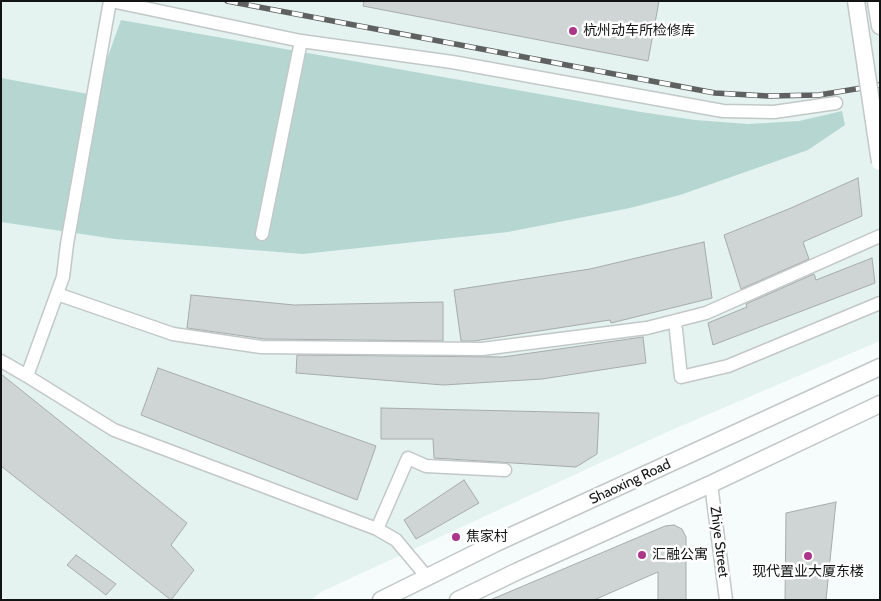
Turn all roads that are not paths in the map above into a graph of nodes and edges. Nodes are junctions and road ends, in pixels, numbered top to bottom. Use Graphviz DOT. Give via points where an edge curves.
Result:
graph roads {
  1 [pos="111,1"];
  2 [pos="856,1"];
  3 [pos="876,1"];
  4 [pos="880,26"];
  5 [pos="301,41"];
  6 [pos="836,103"];
  7 [pos="880,162"];
  8 [pos="262,234"];
  9 [pos="880,236"];
  10 [pos="57,294"];
  11 [pos="880,303"];
  12 [pos="674,321"];
  13 [pos="1,361"];
  14 [pos="880,368"];
  15 [pos="28,376"];
  16 [pos="880,404"];
  17 [pos="506,470"];
  18 [pos="711,484"];
  19 [pos="377,529"];
  20 [pos="427,577"];
  21 [pos="382,600"];
  22 [pos="458,600"];
  23 [pos="726,600"];
  1 -- 5 [label="street"];
  1 -- 10 [label="street" via="63,277"];
  2 -- 7 [label="main road, bridge"];
  3 -- 4 [label="main road"];
  5 -- 6 [label="street" via="452,62 722,111 774,112"];
  5 -- 8 [label="street"];
  9 -- 12 [label="street" via="706,313"];
  10 -- 12 [label="street" via="173,334 261,347 482,348 647,328"];
  10 -- 15 [label="street"];
  11 -- 12 [label="street" via="728,366 681,377"];
  13 -- 15 [label="street"];
  14 -- 20 [label="main road, Shaoxing Road"];
  15 -- 19 [label="street" via="114,430"];
  16 -- 18 [label="main road"];
  17 -- 19 [label="street" via="426,466 408,458"];
  18 -- 22 [label="main road"];
  18 -- 23 [label="street, Zhiye Street"];
  19 -- 20 [label="street" via="396,540"];
  20 -- 21 [label="main road, Shaoxing Road"];
}
